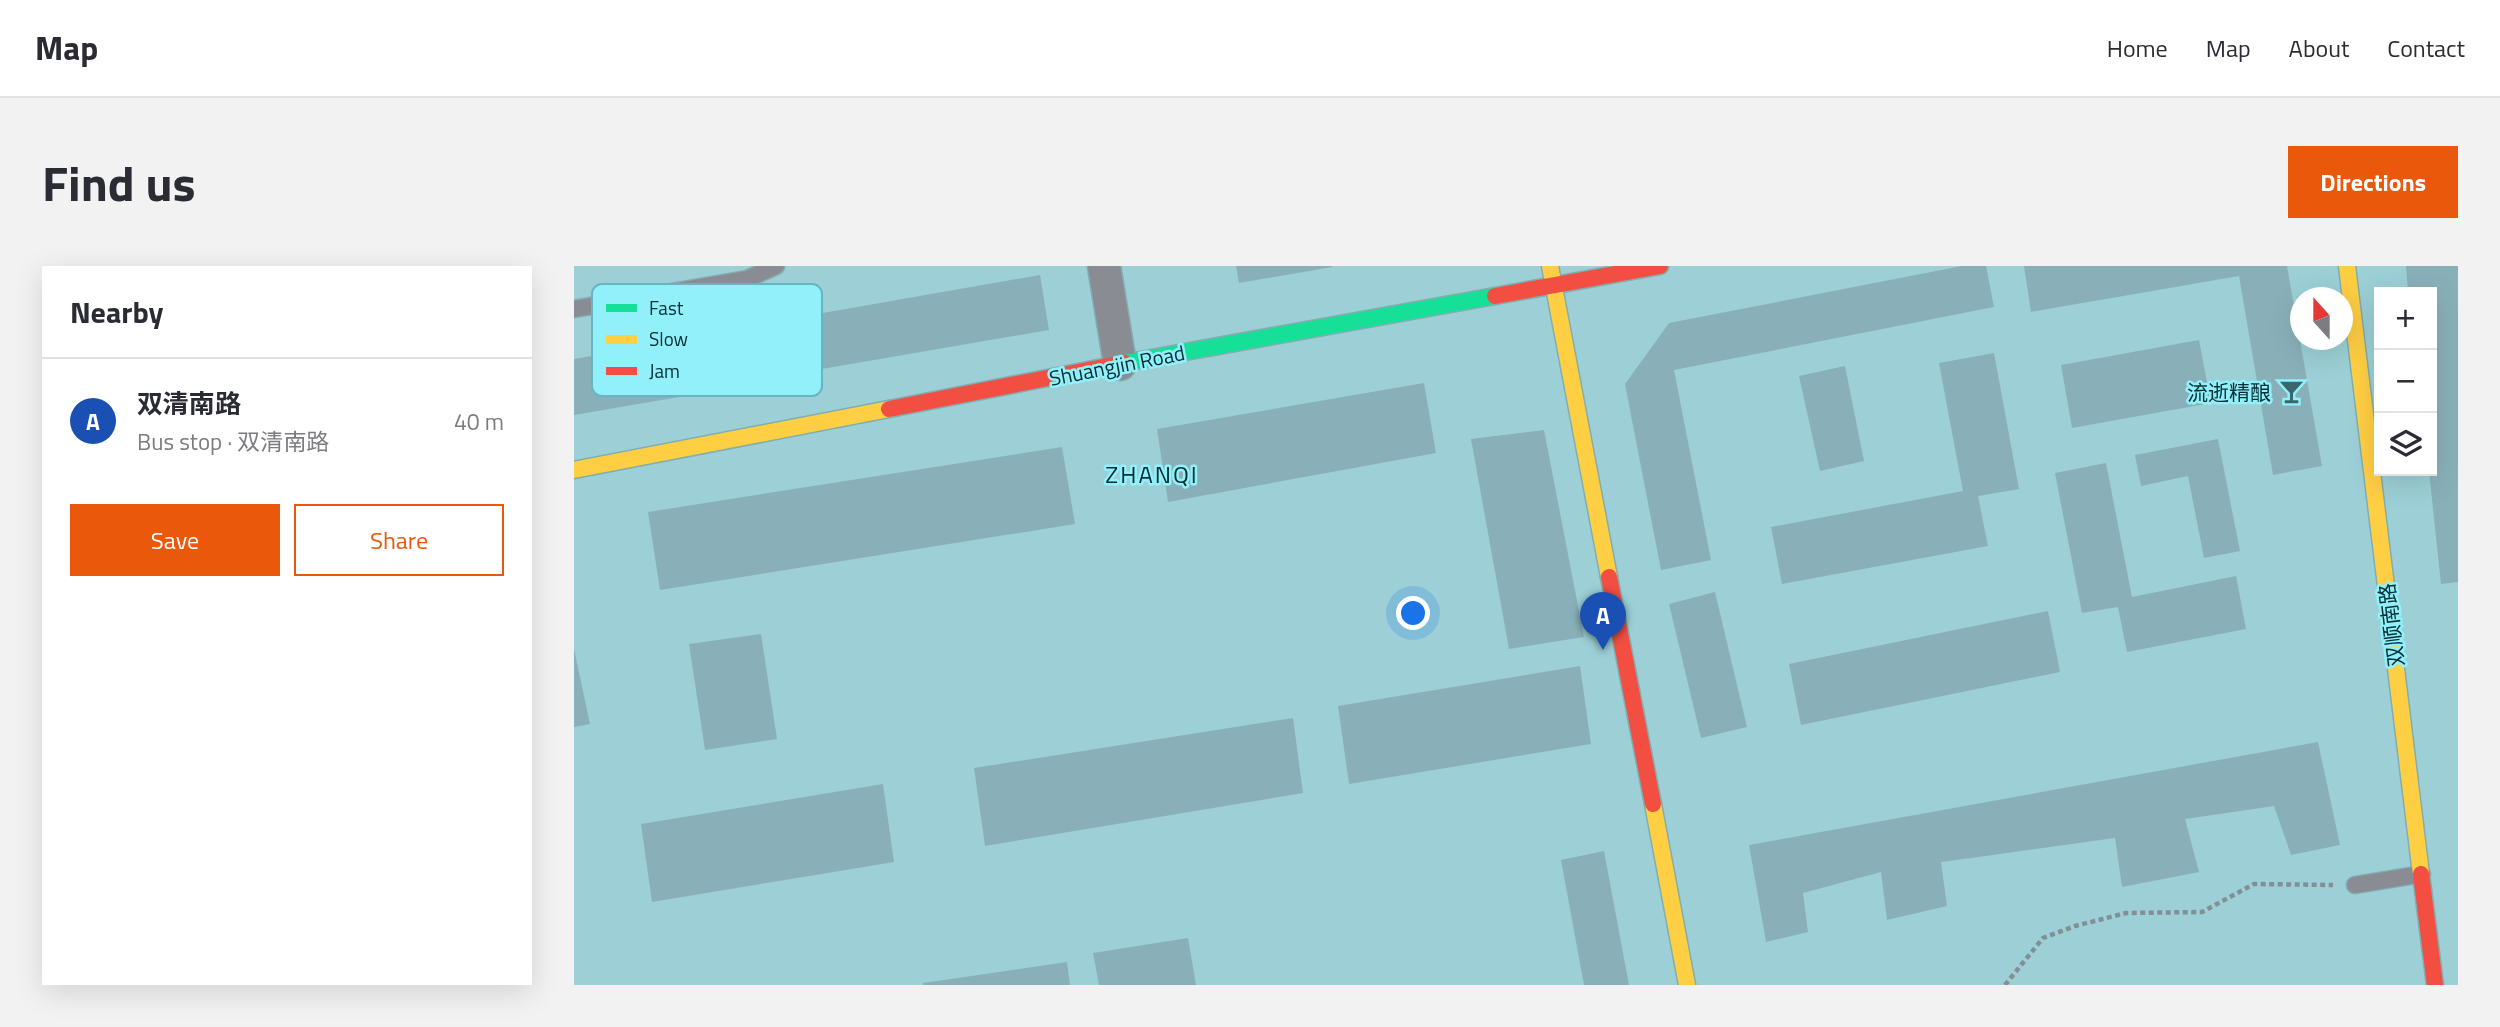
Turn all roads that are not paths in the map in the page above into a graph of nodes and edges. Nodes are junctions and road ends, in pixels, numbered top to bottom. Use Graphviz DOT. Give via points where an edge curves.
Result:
graph roads {
  1 [pos="776,266"];
  2 [pos="1104,266"];
  3 [pos="1550,266"];
  4 [pos="1660,266"];
  5 [pos="2347,266"];
  6 [pos="718,284"];
  7 [pos="1553,285"];
  8 [pos="592,306"];
  9 [pos="574,309"];
  10 [pos="1121,364"];
  11 [pos="574,470"];
  12 [pos="2422,874"];
  13 [pos="2355,885"];
  14 [pos="1687,985"];
  15 [pos="2435,985"];
  1 -- 6 [label="lane" via="747,279"];
  2 -- 10 [label="street"];
  3 -- 7 [label="street"];
  4 -- 7 [label="street, Shuangjin Road"];
  5 -- 12 [label="street, 双顺南路"];
  7 -- 10 [label="street, Shuangjin Road"];
  7 -- 14 [label="street"];
  8 -- 9 [label="lane"];
  10 -- 11 [label="street, Shuangjin Road"];
  12 -- 13 [label="lane"];
  12 -- 15 [label="street, 双顺南路"];
}
